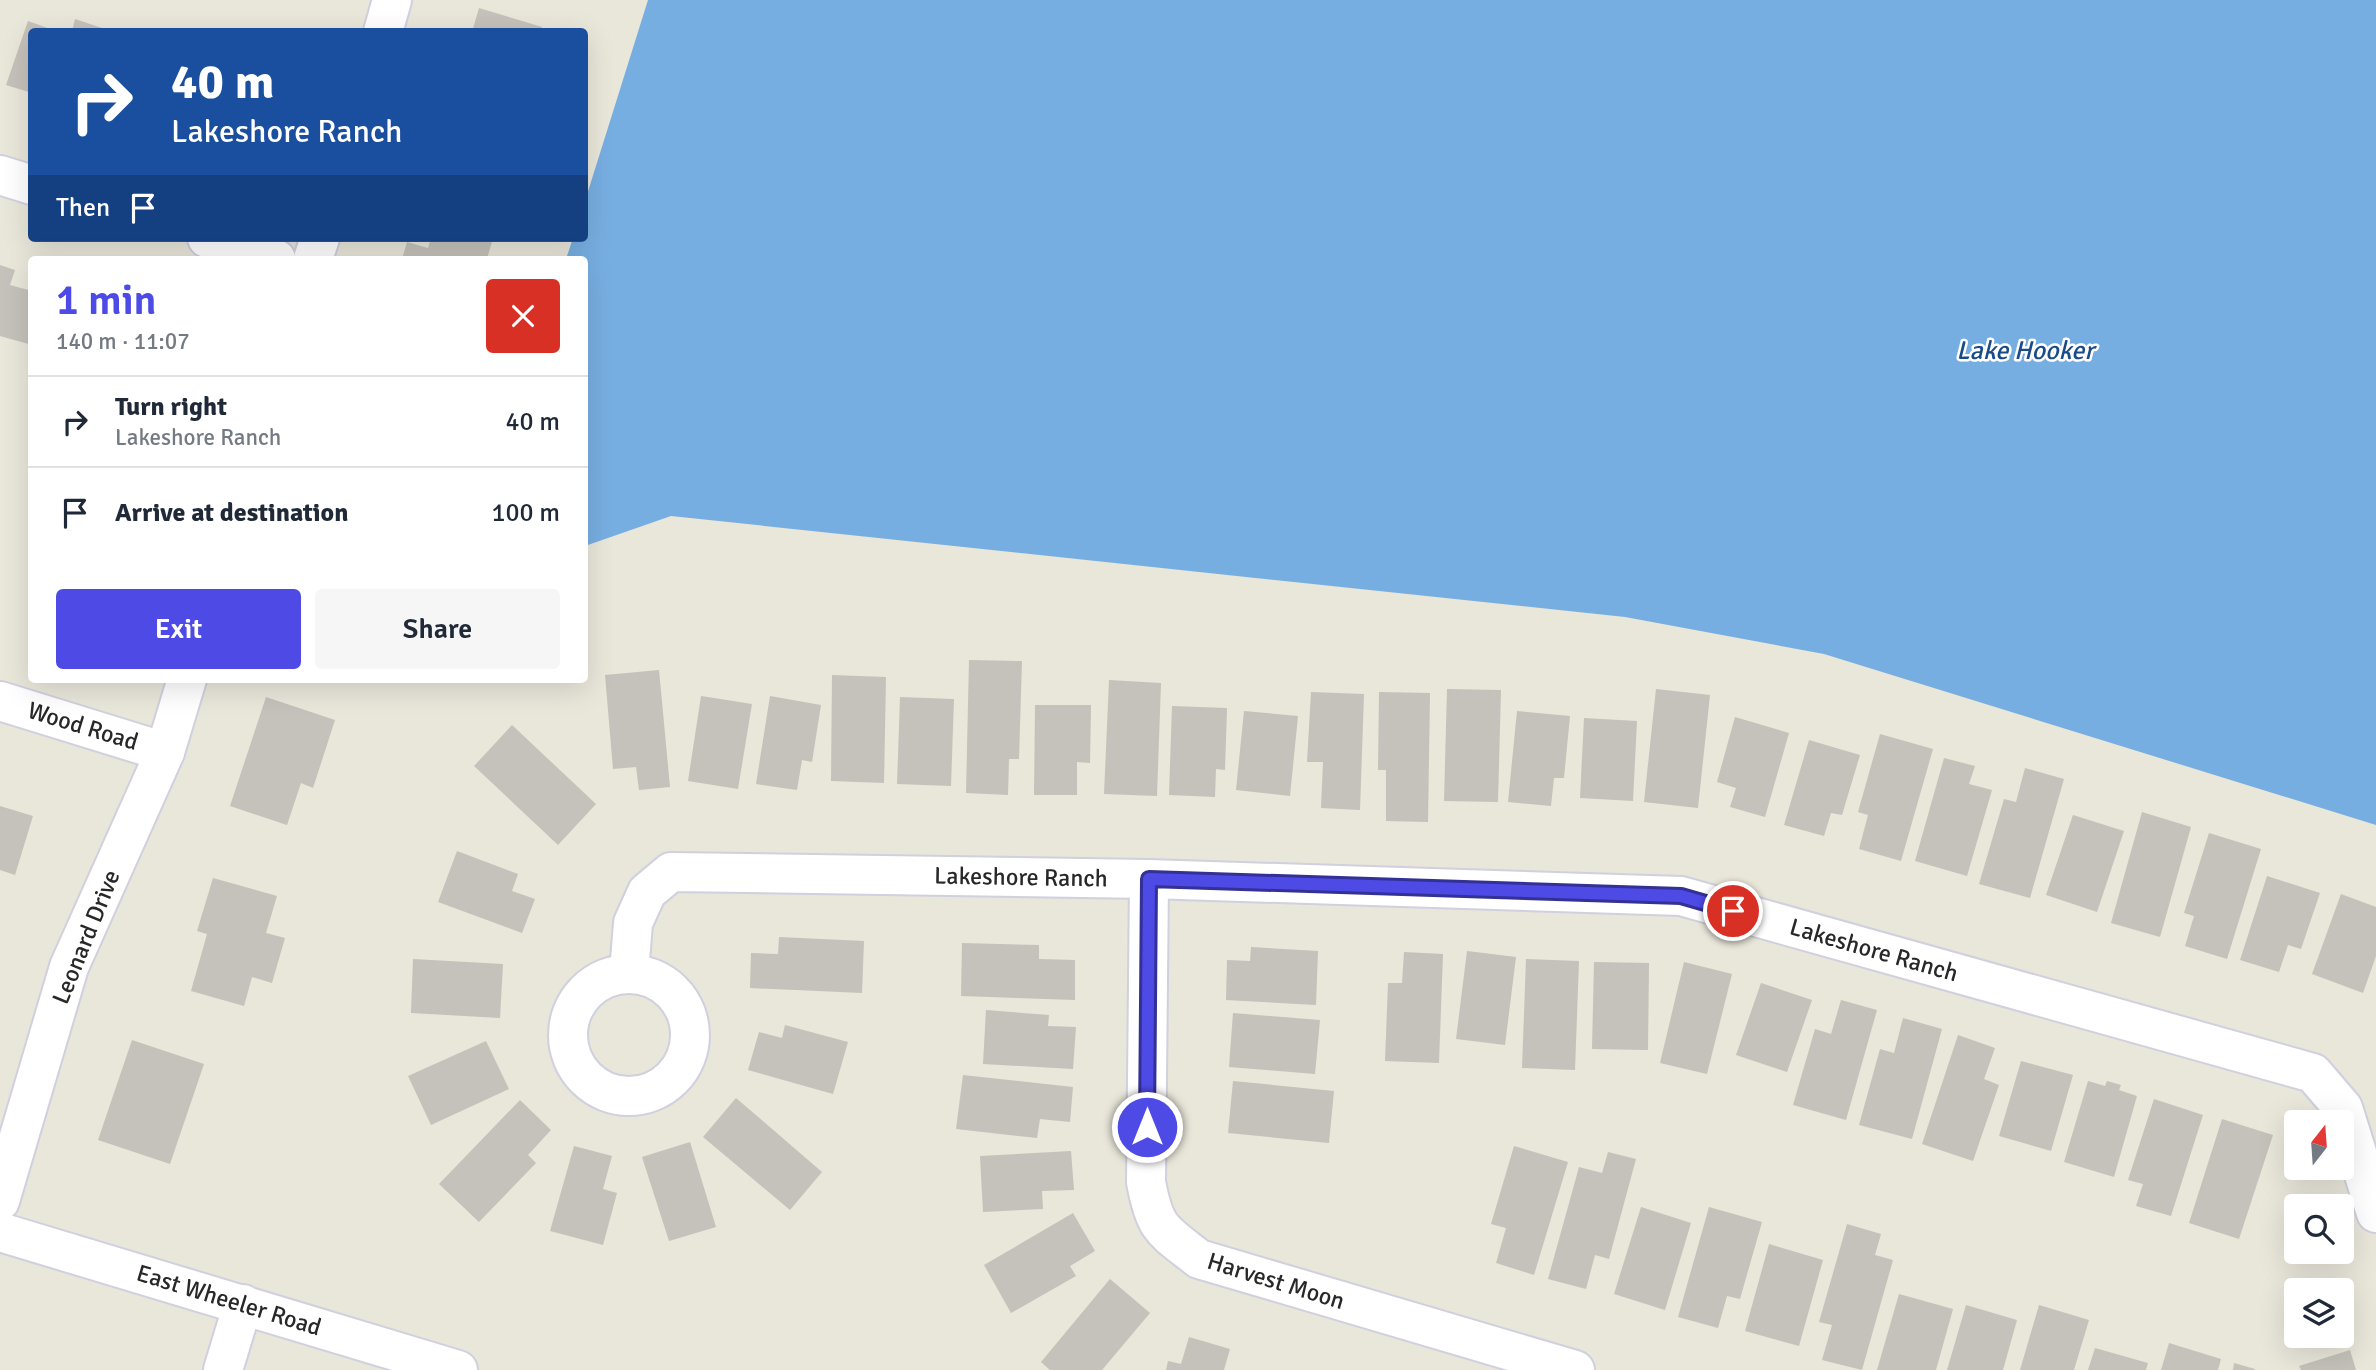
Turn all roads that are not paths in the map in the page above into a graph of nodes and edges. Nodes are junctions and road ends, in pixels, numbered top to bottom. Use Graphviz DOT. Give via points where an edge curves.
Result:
graph roads {
  1 [pos="392,0"];
  2 [pos="384,28"];
  3 [pos="0,175"];
  4 [pos="28,184"];
  5 [pos="220,242"];
  6 [pos="266,256"];
  7 [pos="186,683"];
  8 [pos="0,701"];
  9 [pos="165,752"];
  10 [pos="1149,879"];
  11 [pos="629,973"];
  12 [pos="0,1201"];
  13 [pos="2376,1213"];
  14 [pos="0,1232"];
  15 [pos="243,1304"];
  16 [pos="223,1370"];
  17 [pos="458,1370"];
  18 [pos="1575,1370"];
  1 -- 2 [label="street"];
  3 -- 4 [label="street"];
  5 -- 6 [label="street"];
  7 -- 9 [label="street, Leonard Drive"];
  8 -- 9 [label="street, Wood Road"];
  9 -- 12 [label="street, Leonard Drive" via="69,968"];
  10 -- 11 [label="street, Lakeshore Ranch" via="671,873 647,892 633,923"];
  10 -- 13 [label="street, Lakeshore Ranch" via="1681,896 2313,1073 2343,1108"];
  10 -- 18 [label="street, Harvest Moon" via="1146,1182 1161,1229 1199,1259"];
  14 -- 15 [label="street, East Wheeler Road"];
  15 -- 16 [label="street"];
  15 -- 17 [label="street, East Wheeler Road"];
}
